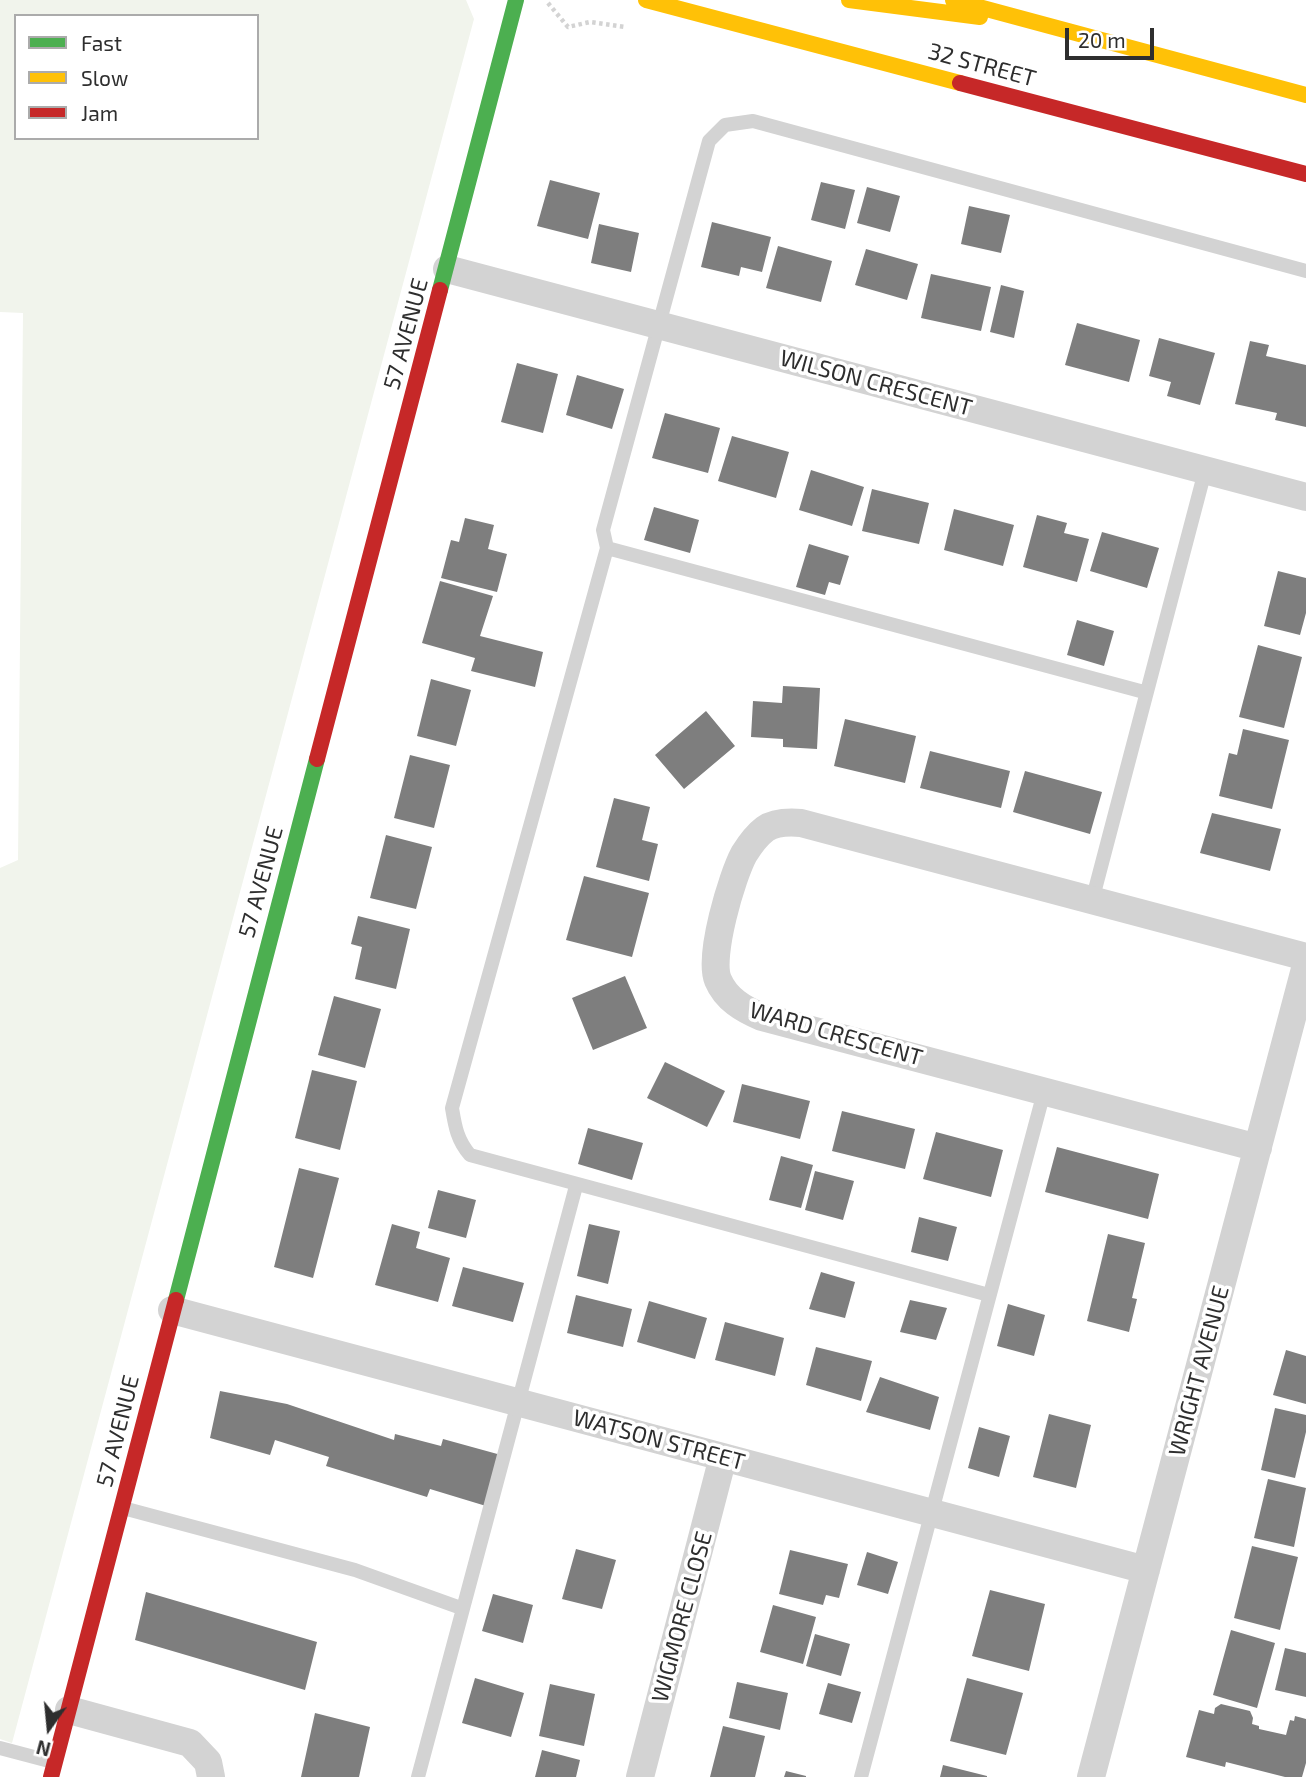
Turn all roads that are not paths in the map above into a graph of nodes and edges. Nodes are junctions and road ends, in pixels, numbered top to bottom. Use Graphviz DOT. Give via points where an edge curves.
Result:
graph roads {
  1 [pos="516,0"];
  2 [pos="646,0"];
  3 [pos="849,0"];
  4 [pos="953,0"];
  5 [pos="1055,27"];
  6 [pos="1306,95"];
  7 [pos="1306,174"];
  8 [pos="447,269"];
  9 [pos="1306,271"];
  10 [pos="659,326"];
  11 [pos="1205,471"];
  12 [pos="1306,497"];
  13 [pos="607,548"];
  14 [pos="1144,692"];
  15 [pos="1092,901"];
  16 [pos="1306,957"];
  17 [pos="1306,965"];
  18 [pos="1044,1092"];
  19 [pos="1258,1148"];
  20 [pos="576,1186"];
  21 [pos="989,1295"];
  22 [pos="172,1310"];
  23 [pos="520,1402"];
  24 [pos="723,1457"];
  25 [pos="121,1507"];
  26 [pos="931,1513"];
  27 [pos="1146,1570"];
  28 [pos="461,1608"];
  29 [pos="69,1710"];
  30 [pos="0,1748"];
  31 [pos="53,1770"];
  32 [pos="211,1777"];
  33 [pos="418,1777"];
  34 [pos="640,1777"];
  35 [pos="861,1777"];
  36 [pos="1091,1777"];
  1 -- 8 [label="street, 57 AVENUE"];
  2 -- 7 [label="street, 32 STREET"];
  3 -- 5 [label="street"];
  4 -- 5 [label="street"];
  5 -- 6 [label="street"];
  8 -- 10 [label="street, WILSON CRESCENT"];
  8 -- 22 [label="street, 57 AVENUE"];
  9 -- 10 [label="lane" via="753,121 725,125 709,141"];
  10 -- 11 [label="street, WILSON CRESCENT"];
  10 -- 13 [label="lane" via="603,530"];
  11 -- 12 [label="street, WILSON CRESCENT"];
  11 -- 14 [label="lane"];
  13 -- 14 [label="lane"];
  13 -- 20 [label="lane" via="452,1108 460,1144 470,1155"];
  14 -- 15 [label="lane"];
  15 -- 16 [label="street, WARD CRESCENT"];
  15 -- 18 [label="street, WARD CRESCENT" via="788,822 765,829 744,855 717,948 717,977 733,1001 746,1010"];
  17 -- 19 [label="street, WRIGHT AVENUE"];
  18 -- 19 [label="street, WARD CRESCENT"];
  18 -- 21 [label="lane"];
  19 -- 27 [label="street, WRIGHT AVENUE"];
  20 -- 21 [label="lane"];
  20 -- 23 [label="lane"];
  21 -- 26 [label="lane"];
  22 -- 23 [label="street, WATSON STREET"];
  22 -- 25 [label="street, 57 AVENUE"];
  23 -- 24 [label="street, WATSON STREET"];
  23 -- 28 [label="lane"];
  24 -- 26 [label="street, WATSON STREET"];
  24 -- 34 [label="street, WIGMORE CLOSE"];
  25 -- 28 [label="lane" via="355,1570"];
  25 -- 29 [label="street, 57 AVENUE"];
  26 -- 27 [label="street, WATSON STREET"];
  26 -- 35 [label="lane"];
  27 -- 36 [label="street, WRIGHT AVENUE"];
  28 -- 33 [label="lane"];
  29 -- 31 [label="street, 57 AVENUE"];
  29 -- 32 [label="street" via="190,1743 208,1762"];
  30 -- 31 [label="lane"];
}
